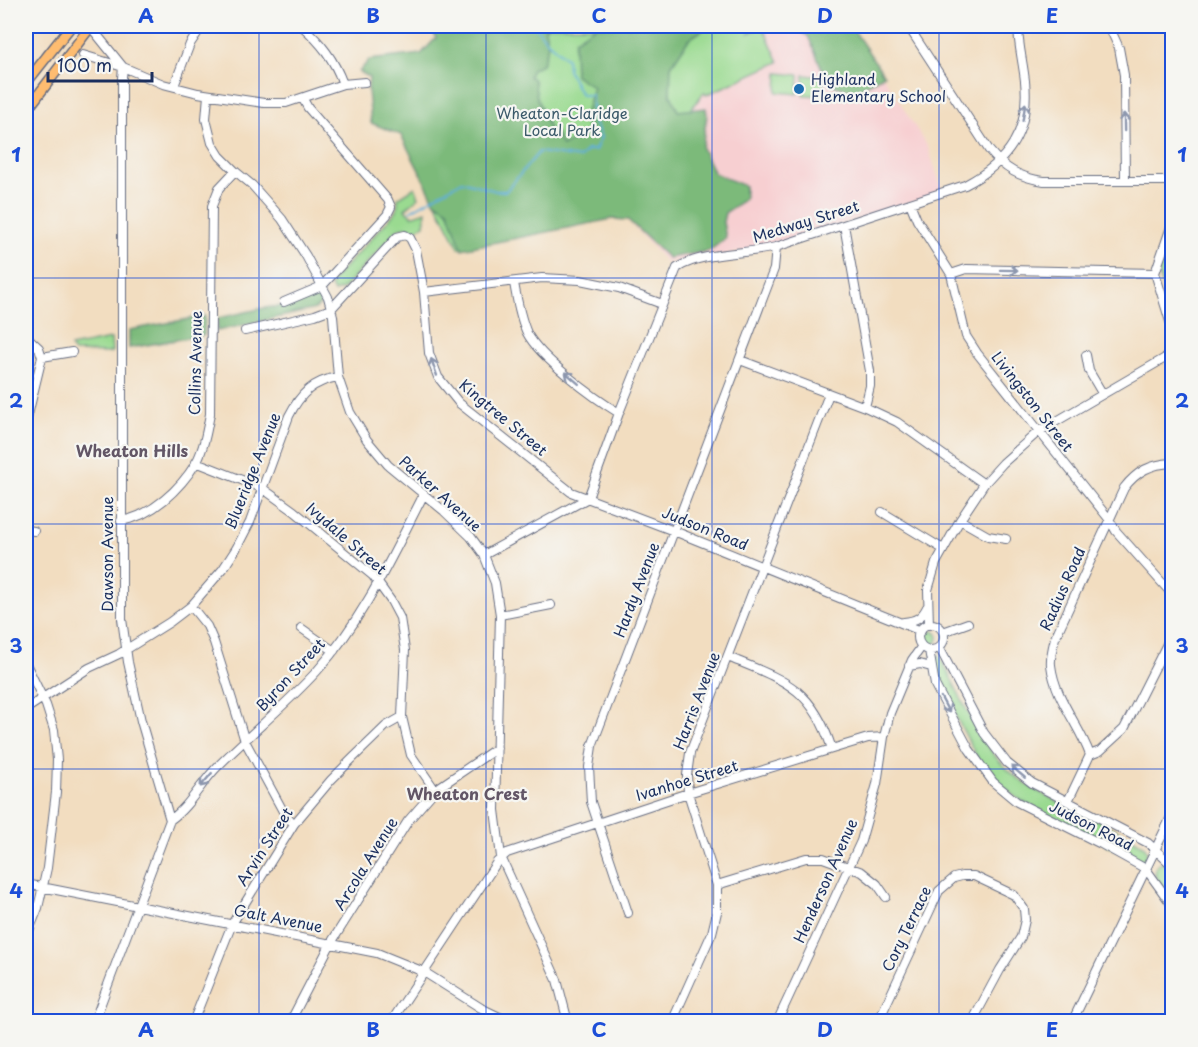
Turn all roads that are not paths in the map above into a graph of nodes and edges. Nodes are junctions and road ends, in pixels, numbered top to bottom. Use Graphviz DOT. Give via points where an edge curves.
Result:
graph roads {
  1 [pos="71,26"];
  2 [pos="90,26"];
  3 [pos="202,26"];
  4 [pos="302,26"];
  5 [pos="908,26"];
  6 [pos="1018,26"];
  7 [pos="1109,26"];
  8 [pos="83,55"];
  9 [pos="123,67"];
  10 [pos="365,82"];
  11 [pos="26,83"];
  12 [pos="343,84"];
  13 [pos="174,86"];
  14 [pos="208,94"];
  15 [pos="303,99"];
  16 [pos="26,111"];
  17 [pos="999,163"];
  18 [pos="235,171"];
  19 [pos="1125,181"];
  20 [pos="1173,181"];
  21 [pos="910,203"];
  22 [pos="1173,224"];
  23 [pos="844,225"];
  24 [pos="776,247"];
  25 [pos="1155,273"];
  26 [pos="951,274"];
  27 [pos="514,283"];
  28 [pos="322,286"];
  29 [pos="424,292"];
  30 [pos="284,302"];
  31 [pos="662,304"];
  32 [pos="331,309"];
  33 [pos="1173,328"];
  34 [pos="246,331"];
  35 [pos="26,336"];
  36 [pos="72,352"];
  37 [pos="1173,354"];
  38 [pos="1086,355"];
  39 [pos="42,357"];
  40 [pos="740,360"];
  41 [pos="338,377"];
  42 [pos="1102,393"];
  43 [pos="829,394"];
  44 [pos="865,407"];
  45 [pos="619,413"];
  46 [pos="26,423"];
  47 [pos="1038,432"];
  48 [pos="196,462"];
  49 [pos="1173,463"];
  50 [pos="984,484"];
  51 [pos="262,488"];
  52 [pos="423,496"];
  53 [pos="588,498"];
  54 [pos="882,512"];
  55 [pos="1109,519"];
  56 [pos="960,520"];
  57 [pos="121,521"];
  58 [pos="674,531"];
  59 [pos="1006,539"];
  60 [pos="943,549"];
  61 [pos="484,555"];
  62 [pos="762,567"];
  63 [pos="378,584"];
  64 [pos="1173,594"];
  65 [pos="551,605"];
  66 [pos="191,606"];
  67 [pos="927,606"];
  68 [pos="500,615"];
  69 [pos="902,622"];
  70 [pos="968,623"];
  71 [pos="929,625"];
  72 [pos="301,628"];
  73 [pos="921,631"];
  74 [pos="943,632"];
  75 [pos="1173,634"];
  76 [pos="939,647"];
  77 [pos="126,648"];
  78 [pos="926,648"];
  79 [pos="334,651"];
  80 [pos="728,657"];
  81 [pos="26,664"];
  82 [pos="909,666"];
  83 [pos="931,667"];
  84 [pos="44,697"];
  85 [pos="26,709"];
  86 [pos="402,717"];
  87 [pos="884,737"];
  88 [pos="245,741"];
  89 [pos="497,748"];
  90 [pos="832,749"];
  91 [pos="1090,755"];
  92 [pos="435,790"];
  93 [pos="688,793"];
  94 [pos="1068,801"];
  95 [pos="1173,815"];
  96 [pos="170,820"];
  97 [pos="294,824"];
  98 [pos="598,824"];
  99 [pos="1156,849"];
  100 [pos="501,857"];
  101 [pos="1173,866"];
  102 [pos="849,867"];
  103 [pos="1146,869"];
  104 [pos="26,884"];
  105 [pos="717,885"];
  106 [pos="44,888"];
  107 [pos="886,897"];
  108 [pos="1173,905"];
  109 [pos="137,906"];
  110 [pos="628,913"];
  111 [pos="232,924"];
  112 [pos="26,938"];
  113 [pos="331,943"];
  114 [pos="424,972"];
  115 [pos="94,1022"];
  116 [pos="193,1022"];
  117 [pos="290,1022"];
  118 [pos="391,1022"];
  119 [pos="510,1022"];
  120 [pos="568,1022"];
  121 [pos="672,1022"];
  122 [pos="777,1022"];
  123 [pos="878,1022"];
  124 [pos="972,1022"];
  125 [pos="1072,1022"];
  1 -- 11 [label="main road"];
  2 -- 9 [label="street"];
  2 -- 16 [label="main road"];
  3 -- 13 [label="street" via="190,44"];
  4 -- 12 [label="street" via="331,57"];
  5 -- 17 [label="street"];
  17 -- 6 [label="street, Medway Street, one-way" via="1016,140 1026,106"];
  19 -- 7 [label="street, one-way" via="1124,75 1119,48"];
  8 -- 9 [label="street"];
  9 -- 13 [label="street"];
  9 -- 57 [label="street, Dawson Avenue"];
  10 -- 12 [label="street"];
  12 -- 15 [label="street"];
  13 -- 14 [label="street"];
  14 -- 15 [label="street" via="264,103"];
  14 -- 18 [label="street, Parker Avenue" via="206,119 212,143"];
  15 -- 28 [label="street" via="391,207"];
  17 -- 19 [label="street" via="1033,179"];
  17 -- 21 [label="street, Medway Street" via="965,185"];
  18 -- 28 [label="street, Parker Avenue" via="282,219"];
  18 -- 48 [label="street, Collins Avenue" via="219,188 212,206 210,414"];
  19 -- 20 [label="street"];
  21 -- 23 [label="street, Medway Street"];
  21 -- 26 [label="street, Livingston Street"];
  22 -- 25 [label="street"];
  23 -- 24 [label="street, Medway Street"];
  23 -- 44 [label="street" via="870,371"];
  24 -- 31 [label="street, Medway Street" via="686,262 675,273"];
  24 -- 40 [label="street, Hardy Avenue" via="774,269"];
  26 -- 25 [label="street, one-way" via="966,269"];
  25 -- 33 [label="street"];
  26 -- 47 [label="street, Livingston Street" via="966,336"];
  27 -- 29 [label="street"];
  27 -- 31 [label="street" via="542,278 580,280 619,288"];
  45 -- 27 [label="street, one-way" via="595,398 536,347 519,312"];
  28 -- 30 [label="street"];
  28 -- 32 [label="street, Parker Avenue"];
  29 -- 32 [label="street, Kingtree Street" via="416,250 405,235 397,237"];
  53 -- 29 [label="street, Kingtree Street, one-way" via="571,492 459,403 446,388 429,353"];
  31 -- 45 [label="street, Medway Street"];
  32 -- 34 [label="street"];
  32 -- 41 [label="street, Parker Avenue"];
  35 -- 39 [label="street" via="39,348"];
  36 -- 39 [label="street"];
  37 -- 42 [label="street"];
  38 -- 42 [label="street" via="1089,371"];
  39 -- 46 [label="street"];
  40 -- 43 [label="street"];
  40 -- 58 [label="street, Hardy Avenue"];
  41 -- 51 [label="street, Blueridge Avenue" via="315,383 297,400"];
  41 -- 52 [label="street, Parker Avenue" via="350,412 367,441"];
  42 -- 47 [label="street"];
  43 -- 44 [label="street"];
  43 -- 62 [label="street, Harris Avenue"];
  44 -- 50 [label="street" via="897,422"];
  45 -- 53 [label="street, Medway Street"];
  47 -- 50 [label="street"];
  47 -- 55 [label="street, Livingston Street"];
  48 -- 51 [label="street, Ivydale Street"];
  48 -- 57 [label="street, Collins Avenue" via="156,507 136,519"];
  49 -- 55 [label="street, Radius Road" via="1157,464 1132,478"];
  50 -- 56 [label="street"];
  51 -- 63 [label="street, Ivydale Street"];
  51 -- 66 [label="street, Blueridge Avenue" via="236,549"];
  52 -- 61 [label="street, Parker Avenue" via="459,524"];
  52 -- 63 [label="street, Byron Street"];
  53 -- 58 [label="street, Judson Road"];
  53 -- 61 [label="street"];
  54 -- 60 [label="street"];
  55 -- 64 [label="street, Livingston Street"];
  55 -- 91 [label="street, Radius Road" via="1054,638 1050,664 1057,692"];
  56 -- 59 [label="street" via="988,536"];
  56 -- 60 [label="street"];
  57 -- 77 [label="street, Dawson Avenue" via="121,600"];
  58 -- 62 [label="street, Judson Road"];
  58 -- 98 [label="street, Hardy Avenue" via="592,746 589,787"];
  60 -- 67 [label="street" via="930,579"];
  61 -- 68 [label="street, Parker Avenue" via="495,583"];
  62 -- 69 [label="street, Judson Road"];
  62 -- 80 [label="street, Harris Avenue"];
  63 -- 79 [label="street, Byron Street"];
  63 -- 86 [label="street, Ivydale Street" via="400,618 405,650"];
  65 -- 68 [label="street"];
  66 -- 77 [label="street, Blueridge Avenue"];
  66 -- 88 [label="street" via="214,642"];
  67 -- 69 [label="street" via="918,618"];
  67 -- 71 [label="street"];
  68 -- 89 [label="street, Parker Avenue"];
  69 -- 73 [label="street, Judson Road"];
  70 -- 74 [label="street"];
  71 -- 73 [label="street"];
  71 -- 74 [label="street"];
  72 -- 79 [label="street"];
  73 -- 78 [label="street" via="919,639"];
  74 -- 76 [label="street" via="944,640"];
  75 -- 91 [label="street" via="1124,729"];
  76 -- 78 [label="street"];
  94 -- 76 [label="street, Judson Road, one-way" via="1019,774 996,750"];
  77 -- 84 [label="street, Blueridge Avenue"];
  77 -- 96 [label="street, Dawson Avenue" via="141,721"];
  78 -- 82 [label="street, Henderson Avenue"];
  78 -- 83 [label="street, Judson Road"];
  79 -- 88 [label="street, Byron Street"];
  80 -- 90 [label="street" via="777,677 807,699 818,713"];
  80 -- 93 [label="street, Harris Avenue" via="690,753"];
  81 -- 84 [label="street"];
  82 -- 83 [label="street"];
  82 -- 87 [label="street, Henderson Avenue"];
  83 -- 103 [label="street, Judson Road, one-way" via="935,685 969,749 993,782 1017,802"];
  84 -- 85 [label="street, Blueridge Avenue"];
  84 -- 106 [label="street" via="54,730 57,760"];
  86 -- 92 [label="street, Ivydale Street" via="411,755"];
  86 -- 97 [label="street, Arvin Street" via="386,726 353,758"];
  87 -- 90 [label="street, Ivanhoe Street"];
  87 -- 102 [label="street, Henderson Avenue" via="870,814"];
  88 -- 96 [label="street, Byron Street, one-way"];
  88 -- 97 [label="street" via="284,813"];
  89 -- 92 [label="street, Arcola Avenue"];
  89 -- 100 [label="street, Parker Avenue" via="495,810"];
  90 -- 93 [label="street, Ivanhoe Street"];
  91 -- 94 [label="street"];
  92 -- 113 [label="street, Arcola Avenue" via="408,821"];
  93 -- 98 [label="street, Ivanhoe Street"];
  93 -- 105 [label="street, Harris Avenue"];
  94 -- 99 [label="street, Judson Road"];
  95 -- 99 [label="street"];
  96 -- 109 [label="street"];
  97 -- 111 [label="street, Arvin Street"];
  98 -- 100 [label="street, Ivanhoe Street"];
  98 -- 110 [label="street, Hardy Avenue"];
  99 -- 101 [label="street, Judson Road"];
  99 -- 103 [label="street"];
  100 -- 114 [label="street"];
  100 -- 120 [label="street, Parker Avenue" via="557,980"];
  102 -- 105 [label="street" via="823,858 806,858"];
  102 -- 107 [label="street" via="873,880"];
  102 -- 122 [label="street, Henderson Avenue"];
  103 -- 108 [label="street, Judson Road"];
  103 -- 125 [label="street"];
  104 -- 106 [label="street, Galt Avenue"];
  105 -- 121 [label="street, Harris Avenue" via="712,933"];
  106 -- 109 [label="street, Galt Avenue"];
  106 -- 112 [label="street"];
  109 -- 111 [label="street, Galt Avenue"];
  109 -- 115 [label="street"];
  111 -- 113 [label="street, Galt Avenue"];
  111 -- 116 [label="street, Arvin Street"];
  113 -- 114 [label="street, Galt Avenue" via="377,953"];
  113 -- 117 [label="street, Arcola Avenue"];
  114 -- 118 [label="street"];
  114 -- 119 [label="street, Galt Avenue"];
  123 -- 124 [label="street, Cory Terrace" via="939,891 954,878 968,876 1014,894 1024,909 1025,920 1021,937"];
}
